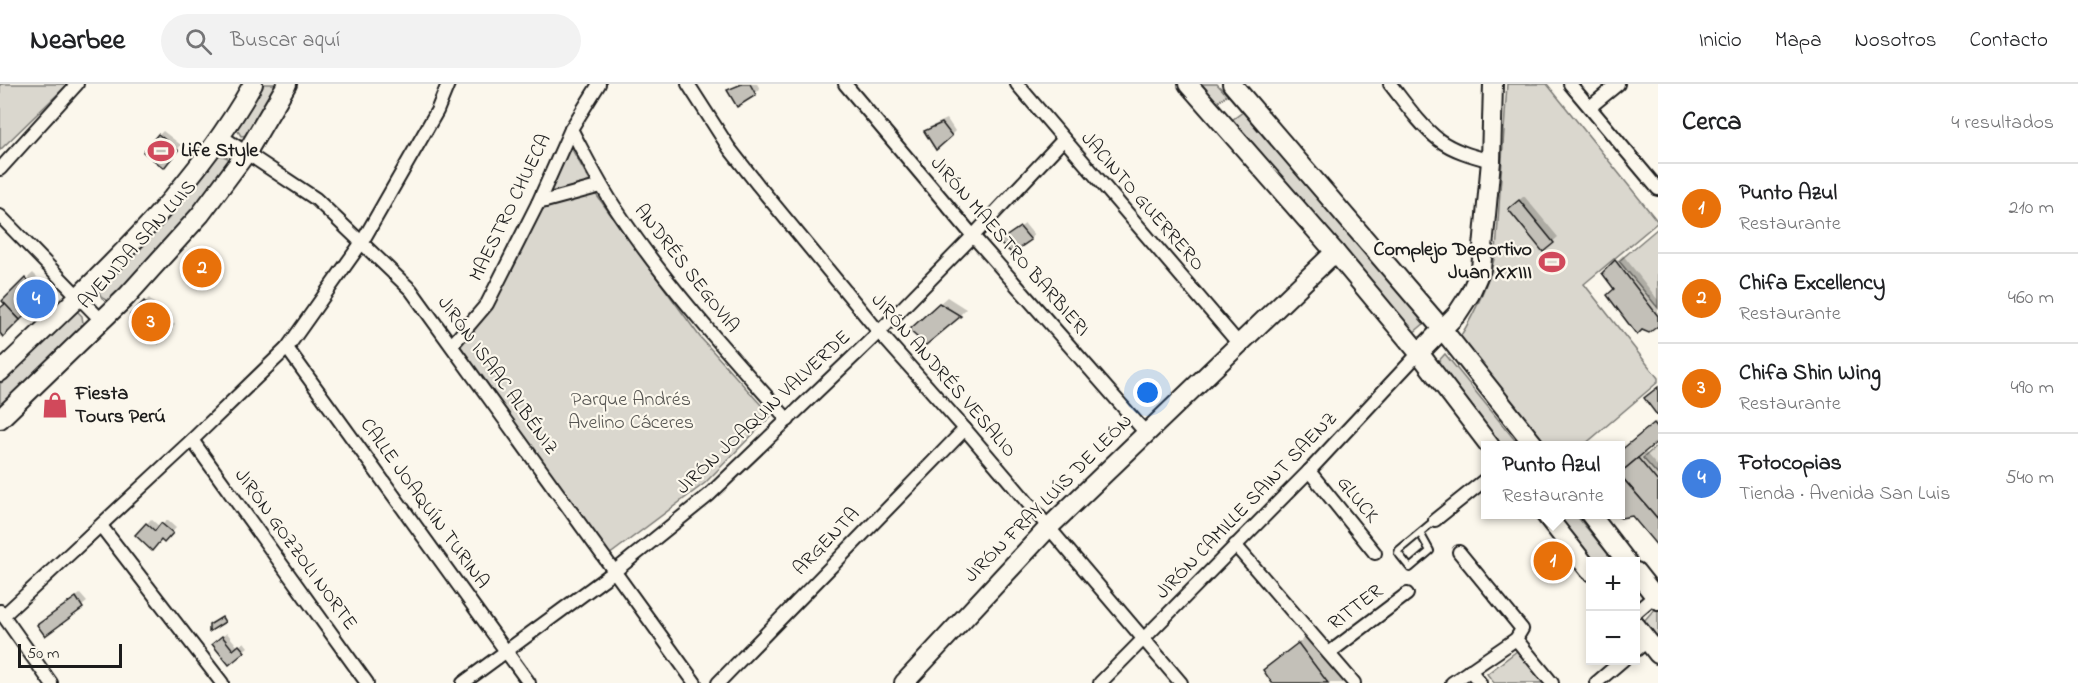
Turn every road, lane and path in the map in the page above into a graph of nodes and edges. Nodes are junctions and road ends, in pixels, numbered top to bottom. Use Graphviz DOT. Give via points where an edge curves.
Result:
graph roads {
  1 [pos="77,84"];
  2 [pos="253,84"];
  3 [pos="287,84"];
  4 [pos="448,84"];
  5 [pos="599,84"];
  6 [pos="688,84"];
  7 [pos="845,84"];
  8 [pos="1017,84"];
  9 [pos="1188,84"];
  10 [pos="1232,84"];
  11 [pos="1390,84"];
  12 [pos="1493,84"];
  13 [pos="1570,84"];
  14 [pos="1618,84"];
  15 [pos="1245,99"];
  16 [pos="1590,107"];
  17 [pos="1219,120"];
  18 [pos="571,129"];
  19 [pos="221,136"];
  20 [pos="1063,140"];
  21 [pos="247,152"];
  22 [pos="1491,161"];
  23 [pos="0,169"];
  24 [pos="601,186"];
  25 [pos="1658,189"];
  26 [pos="538,203"];
  27 [pos="0,216"];
  28 [pos="973,236"];
  29 [pos="362,242"];
  30 [pos="1335,252"];
  31 [pos="78,297"];
  32 [pos="101,320"];
  33 [pos="1443,330"];
  34 [pos="879,332"];
  35 [pos="1239,344"];
  36 [pos="452,345"];
  37 [pos="287,348"];
  38 [pos="1419,353"];
  39 [pos="0,372"];
  40 [pos="0,419"];
  41 [pos="788,420"];
  42 [pos="965,429"];
  43 [pos="1146,433"];
  44 [pos="192,440"];
  45 [pos="1486,441"];
  46 [pos="1530,441"];
  47 [pos="1309,471"];
  48 [pos="1481,482"];
  49 [pos="1549,519"];
  50 [pos="1594,519"];
  51 [pos="1435,520"];
  52 [pos="101,526"];
  53 [pos="1048,528"];
  54 [pos="1420,533"];
  55 [pos="1235,545"];
  56 [pos="1459,552"];
  57 [pos="1375,553"];
  58 [pos="1625,557"];
  59 [pos="1586,565"];
  60 [pos="615,571"];
  61 [pos="1640,577"];
  62 [pos="1407,594"];
  63 [pos="1657,596"];
  64 [pos="1636,611"];
  65 [pos="2,614"];
  66 [pos="1144,639"];
  67 [pos="1516,639"];
  68 [pos="505,651"];
  69 [pos="1329,653"];
  70 [pos="1617,665"];
  71 [pos="1470,670"];
  72 [pos="47,682"];
  73 [pos="222,683"];
  74 [pos="367,683"];
  75 [pos="463,683"];
  76 [pos="529,683"];
  77 [pos="695,683"];
  78 [pos="717,683"];
  79 [pos="904,683"];
  80 [pos="1100,683"];
  81 [pos="1181,683"];
  82 [pos="1354,683"];
  83 [pos="1452,683"];
  84 [pos="1480,683"];
  85 [pos="1552,683"];
  86 [pos="1596,683"];
  1 -- 23 [label="street"];
  2 -- 19 [label="street, AVENIDA SAN LUIS"];
  3 -- 21 [label="street, AVENIDA SAN LUIS"];
  4 -- 29 [label="street" via="437,111"];
  5 -- 18 [label="street, MAESTRO CHUECA"];
  6 -- 34 [label="street, JIRÓN ANDRÉS VESALIO" via="729,148"];
  7 -- 28 [label="street, JIRÓN MAESTRO BARBIERI"];
  8 -- 20 [label="street, JACINTO GUERRERO"];
  9 -- 17 [label="street"];
  10 -- 15 [label="street"];
  11 -- 22 [label="street" via="1439,140"];
  12 -- 22 [label="street"];
  13 -- 16 [label="street"];
  14 -- 16 [label="street"];
  15 -- 17 [label="street"];
  15 -- 33 [label="street"];
  16 -- 25 [label="street"];
  17 -- 30 [label="street"];
  18 -- 24 [label="street, ANDRÉS SEGOVIA"];
  18 -- 26 [label="street, MAESTRO CHUECA"];
  19 -- 21 [label="street, JIRÓN ISAAC ALBÉNIZ"];
  19 -- 31 [label="street, AVENIDA SAN LUIS" via="128,249"];
  20 -- 28 [label="street, JIRÓN JOAQUIN VALVERDE"];
  20 -- 35 [label="street, JACINTO GUERRERO"];
  21 -- 29 [label="street, JIRÓN ISAAC ALBÉNIZ" via="316,199"];
  21 -- 32 [label="street, AVENIDA SAN LUIS" via="200,215"];
  22 -- 33 [label="street" via="1481,269 1470,294"];
  24 -- 26 [label="street"];
  24 -- 41 [label="street, ANDRÉS SEGOVIA" via="658,269"];
  26 -- 36 [label="street, MAESTRO CHUECA" via="487,304"];
  27 -- 31 [label="street"];
  28 -- 34 [label="street, JIRÓN JOAQUIN VALVERDE"];
  28 -- 43 [label="street, JIRÓN MAESTRO BARBIERI"];
  29 -- 36 [label="street, JIRÓN ISAAC ALBÉNIZ" via="411,290"];
  29 -- 37 [label="street"];
  30 -- 35 [label="street, JIRÓN FRAY LUÍS DE LEÓN"];
  30 -- 38 [label="street"];
  31 -- 32 [label="street"];
  31 -- 39 [label="street, AVENIDA SAN LUIS"];
  32 -- 40 [label="street, AVENIDA SAN LUIS"];
  33 -- 38 [label="street"];
  33 -- 46 [label="street"];
  34 -- 41 [label="street, JIRÓN JOAQUIN VALVERDE"];
  34 -- 42 [label="street, JIRÓN ANDRÉS VESALIO"];
  35 -- 43 [label="street, JIRÓN FRAY LUÍS DE LEÓN"];
  36 -- 60 [label="street, JIRÓN ISAAC ALBÉNIZ"];
  37 -- 44 [label="street"];
  37 -- 68 [label="street, CALLE JOAQUÍN TURINA"];
  38 -- 45 [label="street"];
  38 -- 47 [label="street, JIRÓN CAMILLE SAINT SAENZ"];
  41 -- 60 [label="street, JIRÓN JOAQUIN VALVERDE" via="709,495"];
  42 -- 53 [label="street, JIRÓN ANDRÉS VESALIO"];
  42 -- 78 [label="street, ARGENTA"];
  43 -- 53 [label="street, JIRÓN FRAY LUÍS DE LEÓN"];
  44 -- 52 [label="street"];
  44 -- 74 [label="street, JIRÓN GOZZOLI NORTE"];
  47 -- 55 [label="street, JIRÓN CAMILLE SAINT SAENZ"];
  47 -- 57 [label="street, GLUCK"];
  48 -- 51 [label="street"];
  49 -- 59 [label="street"];
  50 -- 58 [label="street"];
  51 -- 54 [label="lane"];
  52 -- 65 [label="street"];
  52 -- 73 [label="street"];
  53 -- 66 [label="street, JIRÓN ANDRÉS VESALIO"];
  53 -- 79 [label="street, JIRÓN FRAY LUÍS DE LEÓN"];
  54 -- 54 [label="lane" via="1398,552 1410,568 1430,551"];
  55 -- 66 [label="street, JIRÓN CAMILLE SAINT SAENZ"];
  55 -- 69 [label="street"];
  56 -- 67 [label="street" via="1522,629"];
  60 -- 68 [label="street, JIRÓN JOAQUIN VALVERDE"];
  60 -- 77 [label="street, JIRÓN ISAAC ALBÉNIZ"];
  61 -- 63 [label="street"];
  62 -- 69 [label="street, RITTER"];
  63 -- 64 [label="street"];
  65 -- 72 [label="street"];
  66 -- 80 [label="street, JIRÓN CAMILLE SAINT SAENZ"];
  66 -- 81 [label="street, JIRÓN ANDRÉS VESALIO"];
  67 -- 71 [label="street"];
  67 -- 85 [label="street"];
  68 -- 75 [label="street, JIRÓN JOAQUIN VALVERDE"];
  68 -- 76 [label="street, CALLE JOAQUÍN TURINA"];
  69 -- 82 [label="street"];
  70 -- 86 [label="street"];
  71 -- 83 [label="street"];
  71 -- 84 [label="street"];
}
